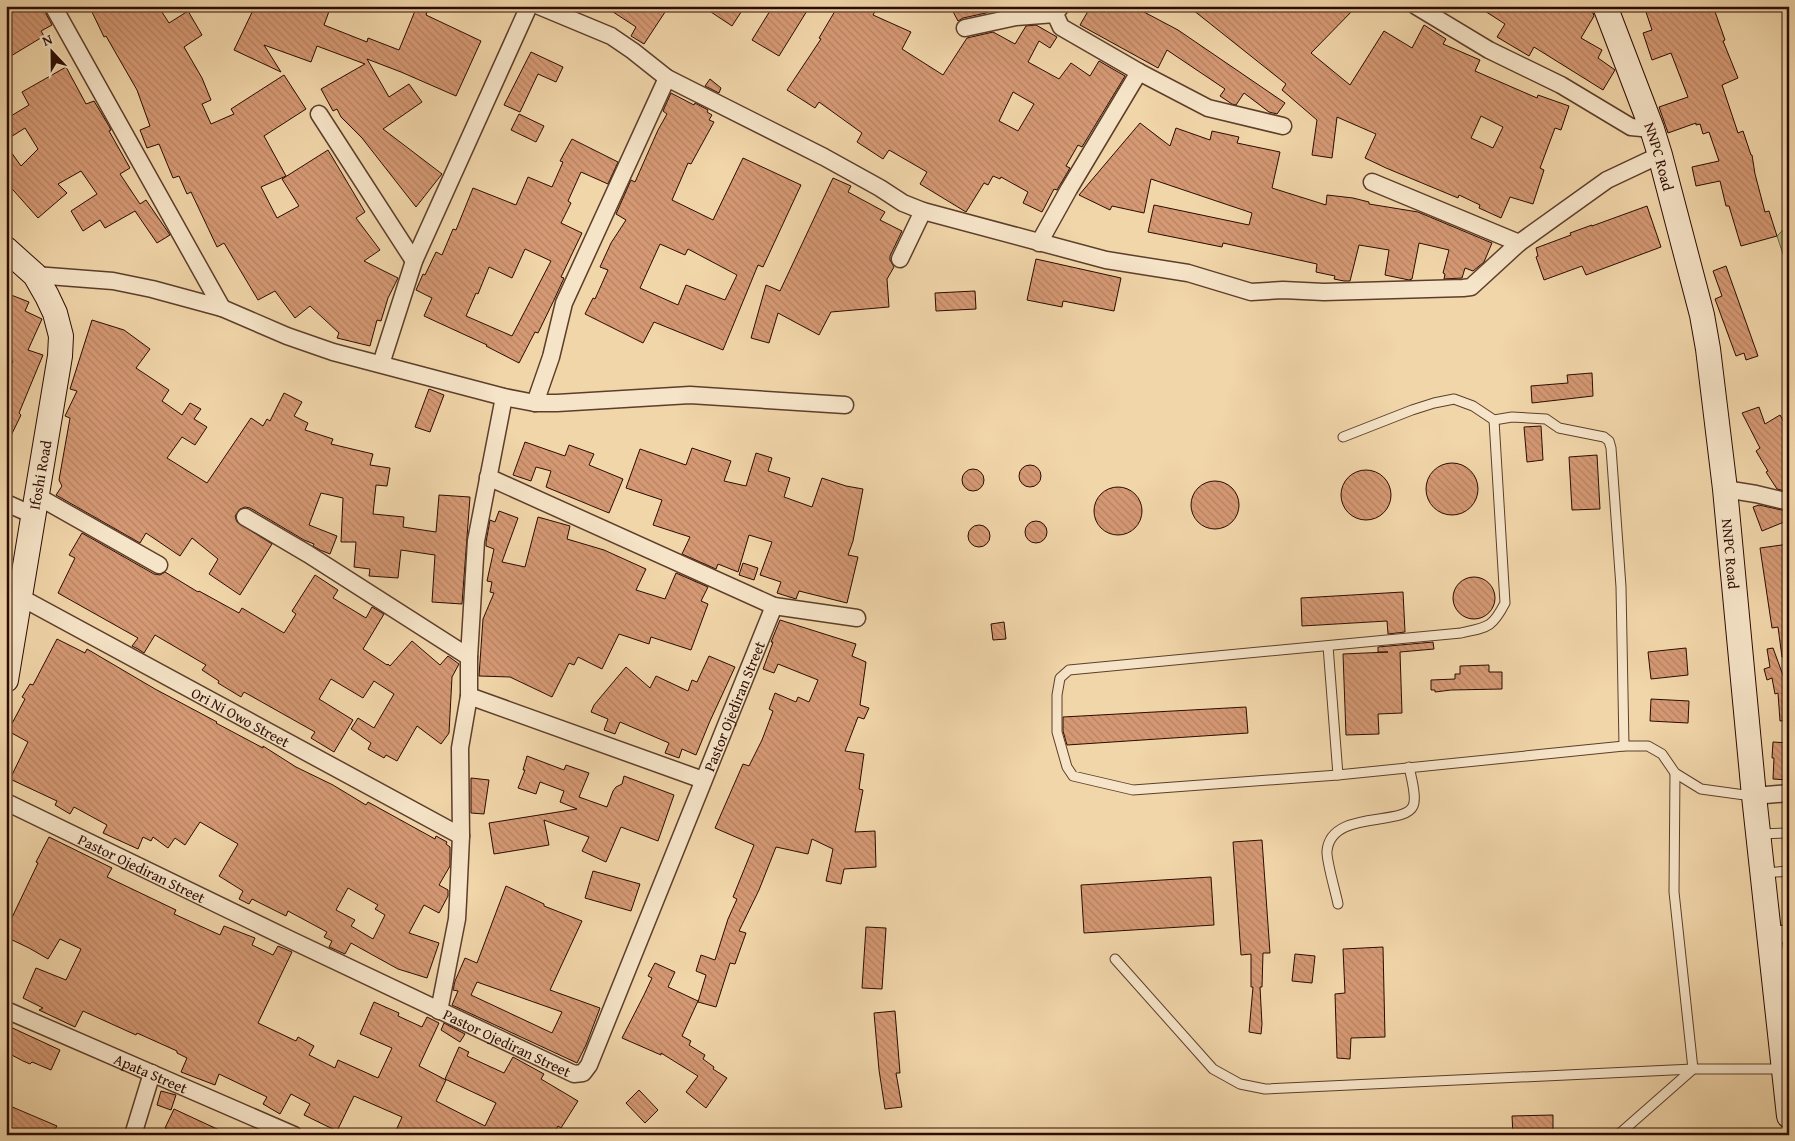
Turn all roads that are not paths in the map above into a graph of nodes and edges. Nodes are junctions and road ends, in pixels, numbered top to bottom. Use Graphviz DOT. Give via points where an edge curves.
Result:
graph roads {
  1 [pos="53,6"];
  2 [pos="529,6"];
  3 [pos="539,6"];
  4 [pos="1416,6"];
  5 [pos="1605,6"];
  6 [pos="1058,10"];
  7 [pos="965,28"];
  8 [pos="1139,72"];
  9 [pos="667,78"];
  10 [pos="319,114"];
  11 [pos="1283,126"];
  12 [pos="1652,129"];
  13 [pos="1660,155"];
  14 [pos="1372,182"];
  15 [pos="923,211"];
  16 [pos="1039,243"];
  17 [pos="1519,243"];
  18 [pos="6,249"];
  19 [pos="900,260"];
  20 [pos="414,261"];
  21 [pos="35,275"];
  22 [pos="222,308"];
  23 [pos="381,364"];
  24 [pos="504,397"];
  25 [pos="535,403"];
  26 [pos="845,405"];
  27 [pos="1494,420"];
  28 [pos="1343,437"];
  29 [pos="488,477"];
  30 [pos="1725,489"];
  31 [pos="1789,502"];
  32 [pos="6,503"];
  33 [pos="35,506"];
  34 [pos="245,516"];
  35 [pos="159,565"];
  36 [pos="20,597"];
  37 [pos="774,606"];
  38 [pos="856,618"];
  39 [pos="1328,646"];
  40 [pos="469,657"];
  41 [pos="6,680"];
  42 [pos="469,696"];
  43 [pos="1624,746"];
  44 [pos="1409,768"];
  45 [pos="1675,773"];
  46 [pos="1338,775"];
  47 [pos="703,780"];
  48 [pos="1789,793"];
  49 [pos="1754,796"];
  50 [pos="6,802"];
  51 [pos="1789,833"];
  52 [pos="1759,834"];
  53 [pos="461,836"];
  54 [pos="1789,871"];
  55 [pos="1763,873"];
  56 [pos="1338,904"];
  57 [pos="1780,945"];
  58 [pos="1115,959"];
  59 [pos="6,1010"];
  60 [pos="439,1011"];
  61 [pos="1693,1069"];
  62 [pos="1784,1069"];
  63 [pos="152,1074"];
  64 [pos="1789,1116"];
  65 [pos="1629,1131"];
  66 [pos="134,1135"];
  67 [pos="294,1135"];
  68 [pos="1618,1135"];
  1 -- 22 [label="street"];
  2 -- 20 [label="street"];
  3 -- 9 [label="street" via="611,36"];
  4 -- 12 [label="street" via="1489,50 1561,84 1631,127"];
  5 -- 12 [label="street, NNPC Road"];
  6 -- 7 [label="street"];
  6 -- 8 [label="street" via="1061,27"];
  8 -- 11 [label="street" via="1208,108"];
  8 -- 16 [label="street"];
  9 -- 15 [label="street"];
  9 -- 25 [label="street" via="564,303 551,357"];
  10 -- 20 [label="street"];
  12 -- 13 [label="street, NNPC Road"];
  13 -- 17 [label="street" via="1607,180"];
  13 -- 30 [label="street, NNPC Road" via="1702,315"];
  14 -- 17 [label="street"];
  15 -- 16 [label="street"];
  15 -- 19 [label="street"];
  16 -- 17 [label="street" via="1106,260 1188,273 1252,292 1471,286"];
  18 -- 21 [label="street"];
  20 -- 23 [label="street"];
  21 -- 22 [label="street" via="113,280"];
  21 -- 33 [label="street, Ifoshi Road" via="55,313 61,336"];
  22 -- 23 [label="street" via="333,352"];
  23 -- 24 [label="street"];
  24 -- 25 [label="street"];
  24 -- 29 [label="street"];
  25 -- 26 [label="street" via="690,395"];
  27 -- 28 [label="lane" via="1473,406 1454,399 1412,410"];
  27 -- 39 [label="lane" via="1505,603 1496,620 1485,628 1461,633"];
  27 -- 43 [label="lane" via="1512,417 1546,419 1559,428 1604,437 1609,441 1621,586"];
  29 -- 37 [label="street"];
  29 -- 40 [label="street" via="476,541"];
  30 -- 31 [label="street"];
  30 -- 49 [label="street, NNPC Road"];
  32 -- 33 [label="street"];
  33 -- 35 [label="street"];
  33 -- 36 [label="street, Ifoshi Road"];
  34 -- 40 [label="street"];
  36 -- 41 [label="street, Ifoshi Road"];
  36 -- 53 [label="street, Ori Ni Owo Street"];
  37 -- 38 [label="street"];
  37 -- 47 [label="street, Pastor Ojediran Street"];
  39 -- 46 [label="lane"];
  39 -- 46 [label="lane" via="1069,670 1060,678 1057,732 1067,767 1073,776 1133,790"];
  40 -- 42 [label="street"];
  42 -- 47 [label="street"];
  42 -- 53 [label="street" via="460,748"];
  43 -- 44 [label="lane"];
  43 -- 45 [label="lane" via="1648,746 1662,754"];
  44 -- 46 [label="lane"];
  44 -- 56 [label="lane" via="1414,801 1409,811 1356,823 1335,834 1330,842 1327,851"];
  45 -- 49 [label="lane" via="1701,789"];
  45 -- 61 [label="lane" via="1674,892"];
  47 -- 60 [label="street, Pastor Ojediran Street" via="589,1065 583,1073 574,1074"];
  48 -- 49 [label="street"];
  49 -- 52 [label="street, NNPC Road"];
  50 -- 60 [label="street, Pastor Ojediran Street"];
  51 -- 52 [label="lane"];
  52 -- 55 [label="street, NNPC Road"];
  53 -- 60 [label="street" via="457,919"];
  54 -- 55 [label="lane"];
  55 -- 57 [label="street, NNPC Road"];
  57 -- 62 [label="street, NNPC Road"];
  58 -- 61 [label="lane" via="1213,1069 1240,1084 1265,1089"];
  59 -- 63 [label="street, Apata Street"];
  61 -- 62 [label="lane"];
  61 -- 65 [label="lane"];
  62 -- 64 [label="street, NNPC Road"];
  63 -- 66 [label="street"];
  63 -- 67 [label="street, Apata Street"];
  65 -- 68 [label="lane"];
}
